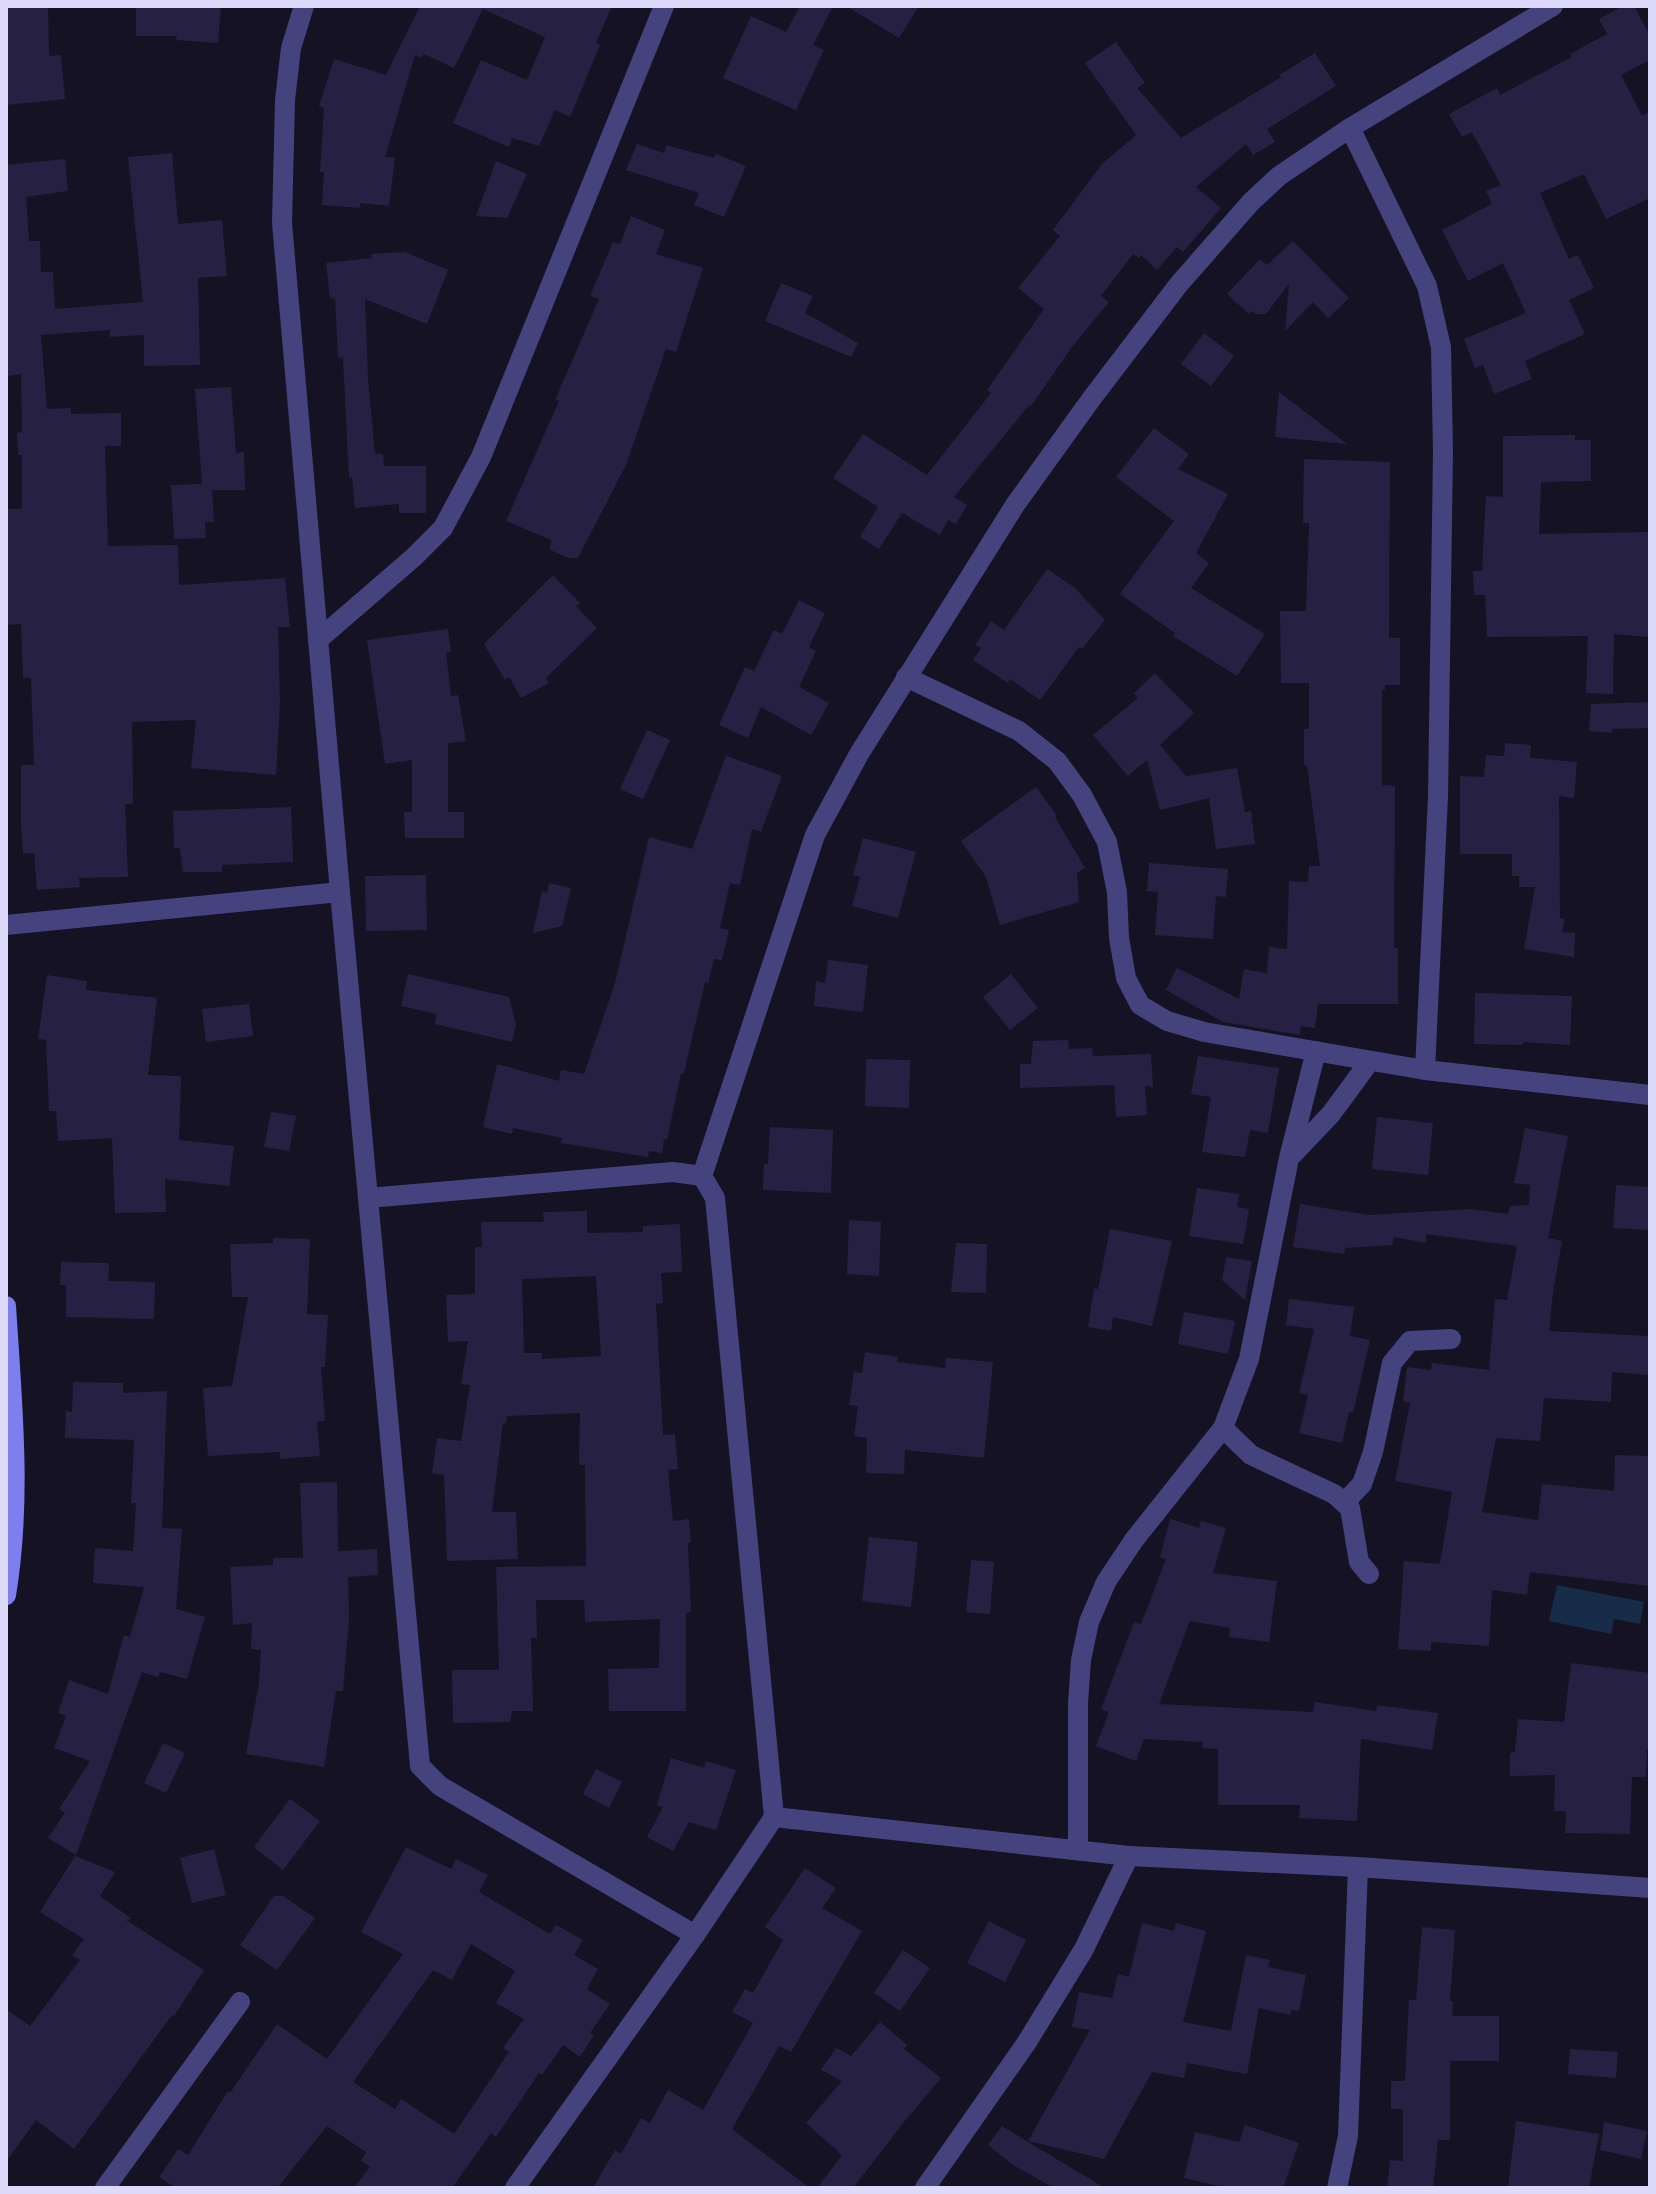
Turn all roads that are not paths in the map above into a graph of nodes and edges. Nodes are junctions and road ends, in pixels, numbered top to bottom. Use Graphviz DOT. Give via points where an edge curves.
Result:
graph roads {
  1 [pos="304,6"];
  2 [pos="664,6"];
  3 [pos="1553,6"];
  4 [pos="1350,128"];
  5 [pos="318,640"];
  6 [pos="906,677"];
  7 [pos="340,892"];
  8 [pos="6,925"];
  9 [pos="1316,1051"];
  10 [pos="1370,1061"];
  11 [pos="1425,1070"];
  12 [pos="1650,1095"];
  13 [pos="1289,1158"];
  14 [pos="702,1176"];
  15 [pos="368,1198"];
  16 [pos="6,1306"];
  17 [pos="1451,1339"];
  18 [pos="1223,1428"];
  19 [pos="1344,1503"];
  20 [pos="1369,1574"];
  21 [pos="6,1595"];
  22 [pos="774,1817"];
  23 [pos="1078,1850"];
  24 [pos="1129,1856"];
  25 [pos="1358,1867"];
  26 [pos="1650,1888"];
  27 [pos="695,1935"];
  28 [pos="240,2002"];
  29 [pos="105,2188"];
  30 [pos="515,2188"];
  31 [pos="925,2188"];
  32 [pos="1337,2188"];
  1 -- 5 [label="street" via="291,48 285,100 282,223"];
  2 -- 5 [label="street" via="463,493 443,528"];
  3 -- 4 [label="street"];
  4 -- 6 [label="street" via="1279,176 1179,284 1015,505"];
  4 -- 11 [label="street" via="1427,286 1441,347 1438,797"];
  5 -- 7 [label="street"];
  6 -- 9 [label="street" via="1019,731 1057,761 1074,783 1107,842 1126,978 1140,1005 1167,1021 1204,1032"];
  6 -- 14 [label="street" via="815,835"];
  7 -- 8 [label="street"];
  7 -- 15 [label="street"];
  9 -- 10 [label="street"];
  9 -- 13 [label="street"];
  10 -- 11 [label="street"];
  10 -- 13 [label="street" via="1331,1114"];
  11 -- 12 [label="street"];
  13 -- 18 [label="street" via="1249,1359"];
  14 -- 15 [label="street" via="673,1172"];
  14 -- 22 [label="street" via="715,1198"];
  15 -- 27 [label="street" via="420,1766 440,1786"];
  16 -- 21 [label="street" via="15,1514"];
  17 -- 19 [label="street" via="1410,1341 1392,1363 1373,1452 1362,1484"];
  18 -- 19 [label="street" via="1251,1455"];
  18 -- 23 [label="street" via="1134,1540 1106,1582 1089,1622 1078,1703"];
  19 -- 20 [label="street" via="1350,1508 1359,1562"];
  22 -- 23 [label="street"];
  22 -- 27 [label="street"];
  23 -- 24 [label="street"];
  24 -- 25 [label="street"];
  24 -- 31 [label="street" via="1044,2016"];
  25 -- 26 [label="street"];
  25 -- 32 [label="street" via="1348,2136"];
  27 -- 30 [label="street"];
  28 -- 29 [label="street"];
}
